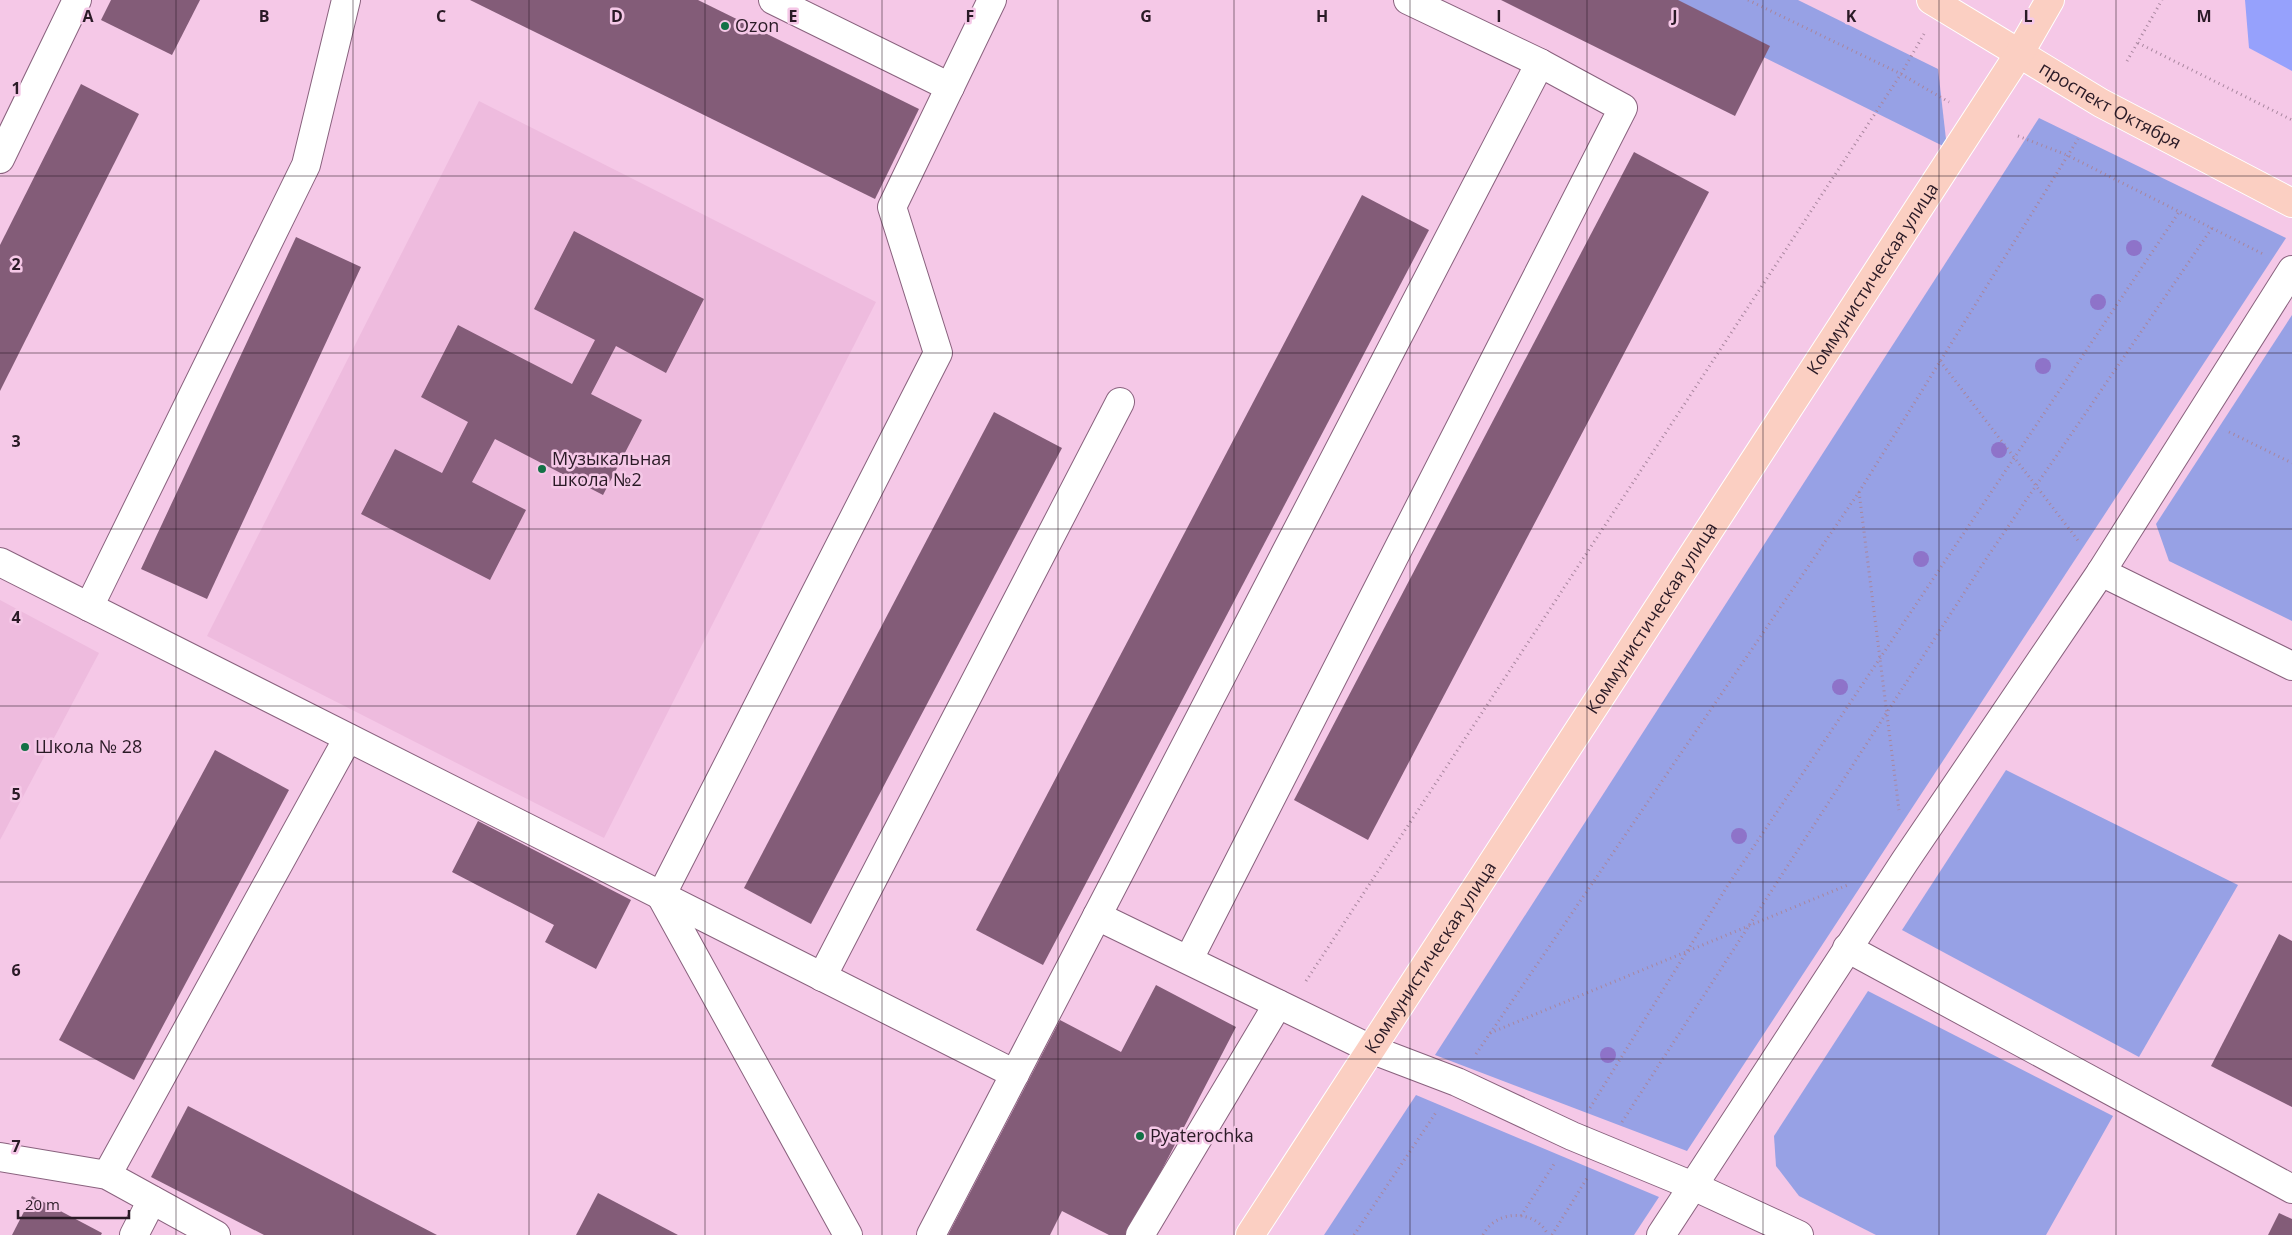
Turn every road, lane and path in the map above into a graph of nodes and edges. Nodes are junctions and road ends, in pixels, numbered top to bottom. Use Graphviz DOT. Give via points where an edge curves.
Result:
graph roads {
  1 [pos="77,0"];
  2 [pos="346,0"];
  3 [pos="772,0"];
  4 [pos="992,0"];
  5 [pos="1408,0"];
  6 [pos="1748,0"];
  7 [pos="1931,0"];
  8 [pos="2050,0"];
  9 [pos="2162,0"];
  10 [pos="1928,27"];
  11 [pos="2138,43"];
  12 [pos="2019,54"];
  13 [pos="2127,61"];
  14 [pos="1540,64"];
  15 [pos="1901,74"];
  16 [pos="950,87"];
  17 [pos="1950,102"];
  18 [pos="2292,120"];
  19 [pos="2018,136"];
  20 [pos="2078,139"];
  21 [pos="2067,155"];
  22 [pos="0,159"];
  23 [pos="2292,203"];
  24 [pos="2179,212"];
  25 [pos="2212,228"];
  26 [pos="2265,255"];
  27 [pos="2292,270"];
  28 [pos="1940,361"];
  29 [pos="1120,402"];
  30 [pos="2199,418"];
  31 [pos="2014,458"];
  32 [pos="2292,463"];
  33 [pos="2036,486"];
  34 [pos="1859,492"];
  35 [pos="0,562"];
  36 [pos="2101,572"];
  37 [pos="88,606"];
  38 [pos="1880,658"];
  39 [pos="2292,666"];
  40 [pos="1886,712"];
  41 [pos="348,738"];
  42 [pos="1905,861"];
  43 [pos="1852,883"];
  44 [pos="661,896"];
  45 [pos="1097,916"];
  46 [pos="1747,927"];
  47 [pos="1848,948"];
  48 [pos="1686,952"];
  49 [pos="1189,959"];
  50 [pos="822,977"];
  51 [pos="1283,1006"];
  52 [pos="1490,1033"];
  53 [pos="1373,1050"];
  54 [pos="1014,1074"];
  55 [pos="1457,1082"];
  56 [pos="1572,1136"];
  57 [pos="1605,1149"];
  58 [pos="0,1157"];
  59 [pos="106,1176"];
  60 [pos="1693,1186"];
  61 [pos="2292,1189"];
  62 [pos="152,1200"];
  63 [pos="1521,1216"];
  64 [pos="134,1235"];
  65 [pos="216,1235"];
  66 [pos="848,1235"];
  67 [pos="931,1235"];
  68 [pos="1140,1235"];
  69 [pos="1250,1235"];
  70 [pos="1354,1235"];
  71 [pos="1484,1235"];
  72 [pos="1548,1235"];
  73 [pos="1552,1235"];
  74 [pos="1661,1235"];
  75 [pos="1799,1235"];
  1 -- 22 [label="street"];
  2 -- 37 [label="street" via="306,165"];
  3 -- 16 [label="street"];
  4 -- 16 [label="street"];
  5 -- 14 [label="street"];
  6 -- 15 [label="path"];
  7 -- 12 [label="main road, проспект Октября"];
  8 -- 12 [label="main road, Коммунистическая улица"];
  9 -- 11 [label="path"];
  10 -- 15 [label="path"];
  11 -- 13 [label="path"];
  11 -- 18 [label="path"];
  12 -- 23 [label="main road, проспект Октября" via="2101,103"];
  12 -- 53 [label="main road, Коммунистическая улица"];
  14 -- 45 [label="street"];
  14 -- 49 [label="street" via="1623,108"];
  15 -- 17 [label="path"];
  15 -- 51 [label="path"];
  16 -- 44 [label="street" via="892,207 938,353"];
  19 -- 21 [label="path"];
  20 -- 21 [label="path"];
  21 -- 24 [label="path"];
  21 -- 28 [label="path"];
  24 -- 25 [label="path"];
  24 -- 31 [label="path"];
  25 -- 26 [label="path"];
  25 -- 33 [label="path"];
  27 -- 30 [label="street"];
  28 -- 31 [label="path"];
  28 -- 34 [label="path"];
  29 -- 50 [label="street"];
  30 -- 32 [label="path"];
  30 -- 36 [label="street"];
  31 -- 33 [label="path"];
  31 -- 38 [label="path"];
  33 -- 36 [label="path"];
  33 -- 40 [label="path"];
  34 -- 38 [label="path"];
  34 -- 52 [label="path"];
  35 -- 37 [label="street"];
  36 -- 39 [label="street"];
  36 -- 42 [label="street"];
  37 -- 41 [label="street"];
  38 -- 40 [label="path"];
  38 -- 48 [label="path"];
  40 -- 42 [label="path"];
  40 -- 46 [label="path"];
  41 -- 44 [label="street"];
  41 -- 59 [label="street"];
  42 -- 47 [label="street"];
  43 -- 46 [label="path"];
  44 -- 50 [label="street"];
  44 -- 66 [label="street"];
  45 -- 49 [label="street"];
  45 -- 54 [label="street"];
  46 -- 48 [label="path"];
  46 -- 57 [label="path"];
  47 -- 60 [label="street"];
  47 -- 61 [label="street"];
  48 -- 52 [label="path"];
  48 -- 56 [label="path"];
  49 -- 51 [label="street"];
  50 -- 54 [label="street"];
  51 -- 53 [label="street"];
  51 -- 68 [label="street"];
  52 -- 55 [label="path"];
  53 -- 55 [label="street"];
  53 -- 69 [label="main road, Коммунистическая улица"];
  54 -- 67 [label="street"];
  55 -- 56 [label="street"];
  55 -- 70 [label="path"];
  56 -- 57 [label="street"];
  56 -- 63 [label="path"];
  57 -- 60 [label="street"];
  57 -- 73 [label="path"];
  58 -- 59 [label="street"];
  59 -- 62 [label="street"];
  60 -- 74 [label="street"];
  60 -- 75 [label="street"];
  62 -- 64 [label="street"];
  62 -- 65 [label="street"];
  63 -- 71 [label="path" via="1504,1216 1493,1223"];
  63 -- 72 [label="path" via="1538,1223"];
}
